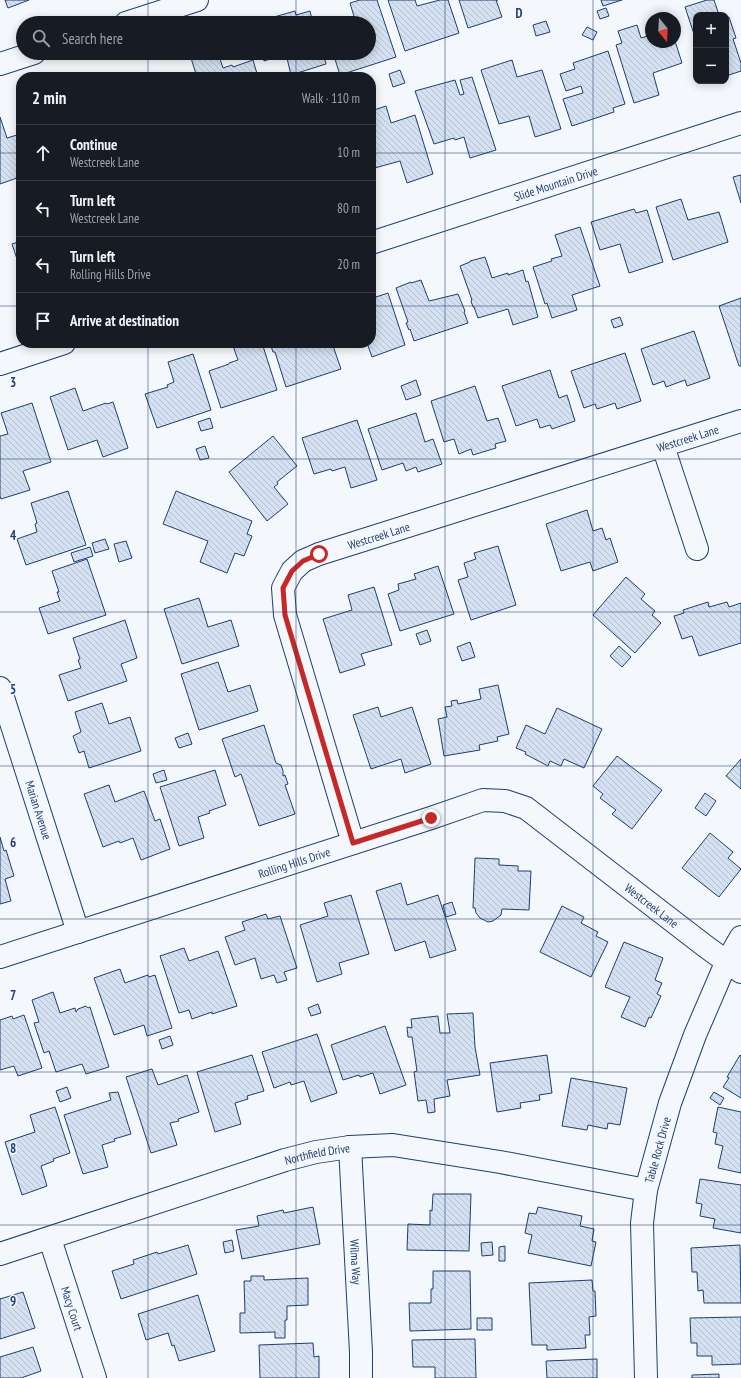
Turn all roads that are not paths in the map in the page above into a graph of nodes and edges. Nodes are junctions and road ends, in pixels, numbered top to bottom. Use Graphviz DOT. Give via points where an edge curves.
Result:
graph roads {
  1 [pos="197,0"];
  2 [pos="148,16"];
  3 [pos="16,59"];
  4 [pos="0,64"];
  5 [pos="741,123"];
  6 [pos="376,241"];
  7 [pos="49,348"];
  8 [pos="0,364"];
  9 [pos="741,421"];
  10 [pos="663,446"];
  11 [pos="696,548"];
  12 [pos="0,688"];
  13 [pos="353,843"];
  14 [pos="578,848"];
  15 [pos="78,932"];
  16 [pos="741,937"];
  17 [pos="0,957"];
  18 [pos="733,968"];
  19 [pos="350,1147"];
  20 [pos="646,1190"];
  21 [pos="50,1238"];
  22 [pos="0,1254"];
  23 [pos="95,1378"];
  24 [pos="361,1378"];
  25 [pos="646,1378"];
  1 -- 2 [label="street"];
  3 -- 4 [label="street"];
  5 -- 6 [label="street, Slide Mountain Drive"];
  7 -- 8 [label="street"];
  9 -- 10 [label="street, Westcreek Lane"];
  10 -- 11 [label="street"];
  10 -- 13 [label="street, Westcreek Lane" via="319,554 303,561 292,571 283,588 285,615"];
  12 -- 15 [label="street, Marian Avenue"];
  13 -- 14 [label="street, Rolling Hills Drive" via="483,800 505,801 526,808"];
  13 -- 15 [label="street, Rolling Hills Drive"];
  14 -- 18 [label="street, Westcreek Lane"];
  15 -- 17 [label="street, Rolling Hills Drive"];
  16 -- 18 [label="street, Table Rock Drive"];
  18 -- 20 [label="street, Table Rock Drive" via="707,1005 670,1103"];
  19 -- 20 [label="street, Northfield Drive" via="393,1145 500,1162"];
  19 -- 21 [label="street, Northfield Drive" via="285,1160"];
  19 -- 24 [label="street, Wilma Way"];
  20 -- 25 [label="street, Table Rock Drive" via="642,1223"];
  21 -- 22 [label="street, Northfield Drive"];
  21 -- 23 [label="street, Macy Court"];
}
